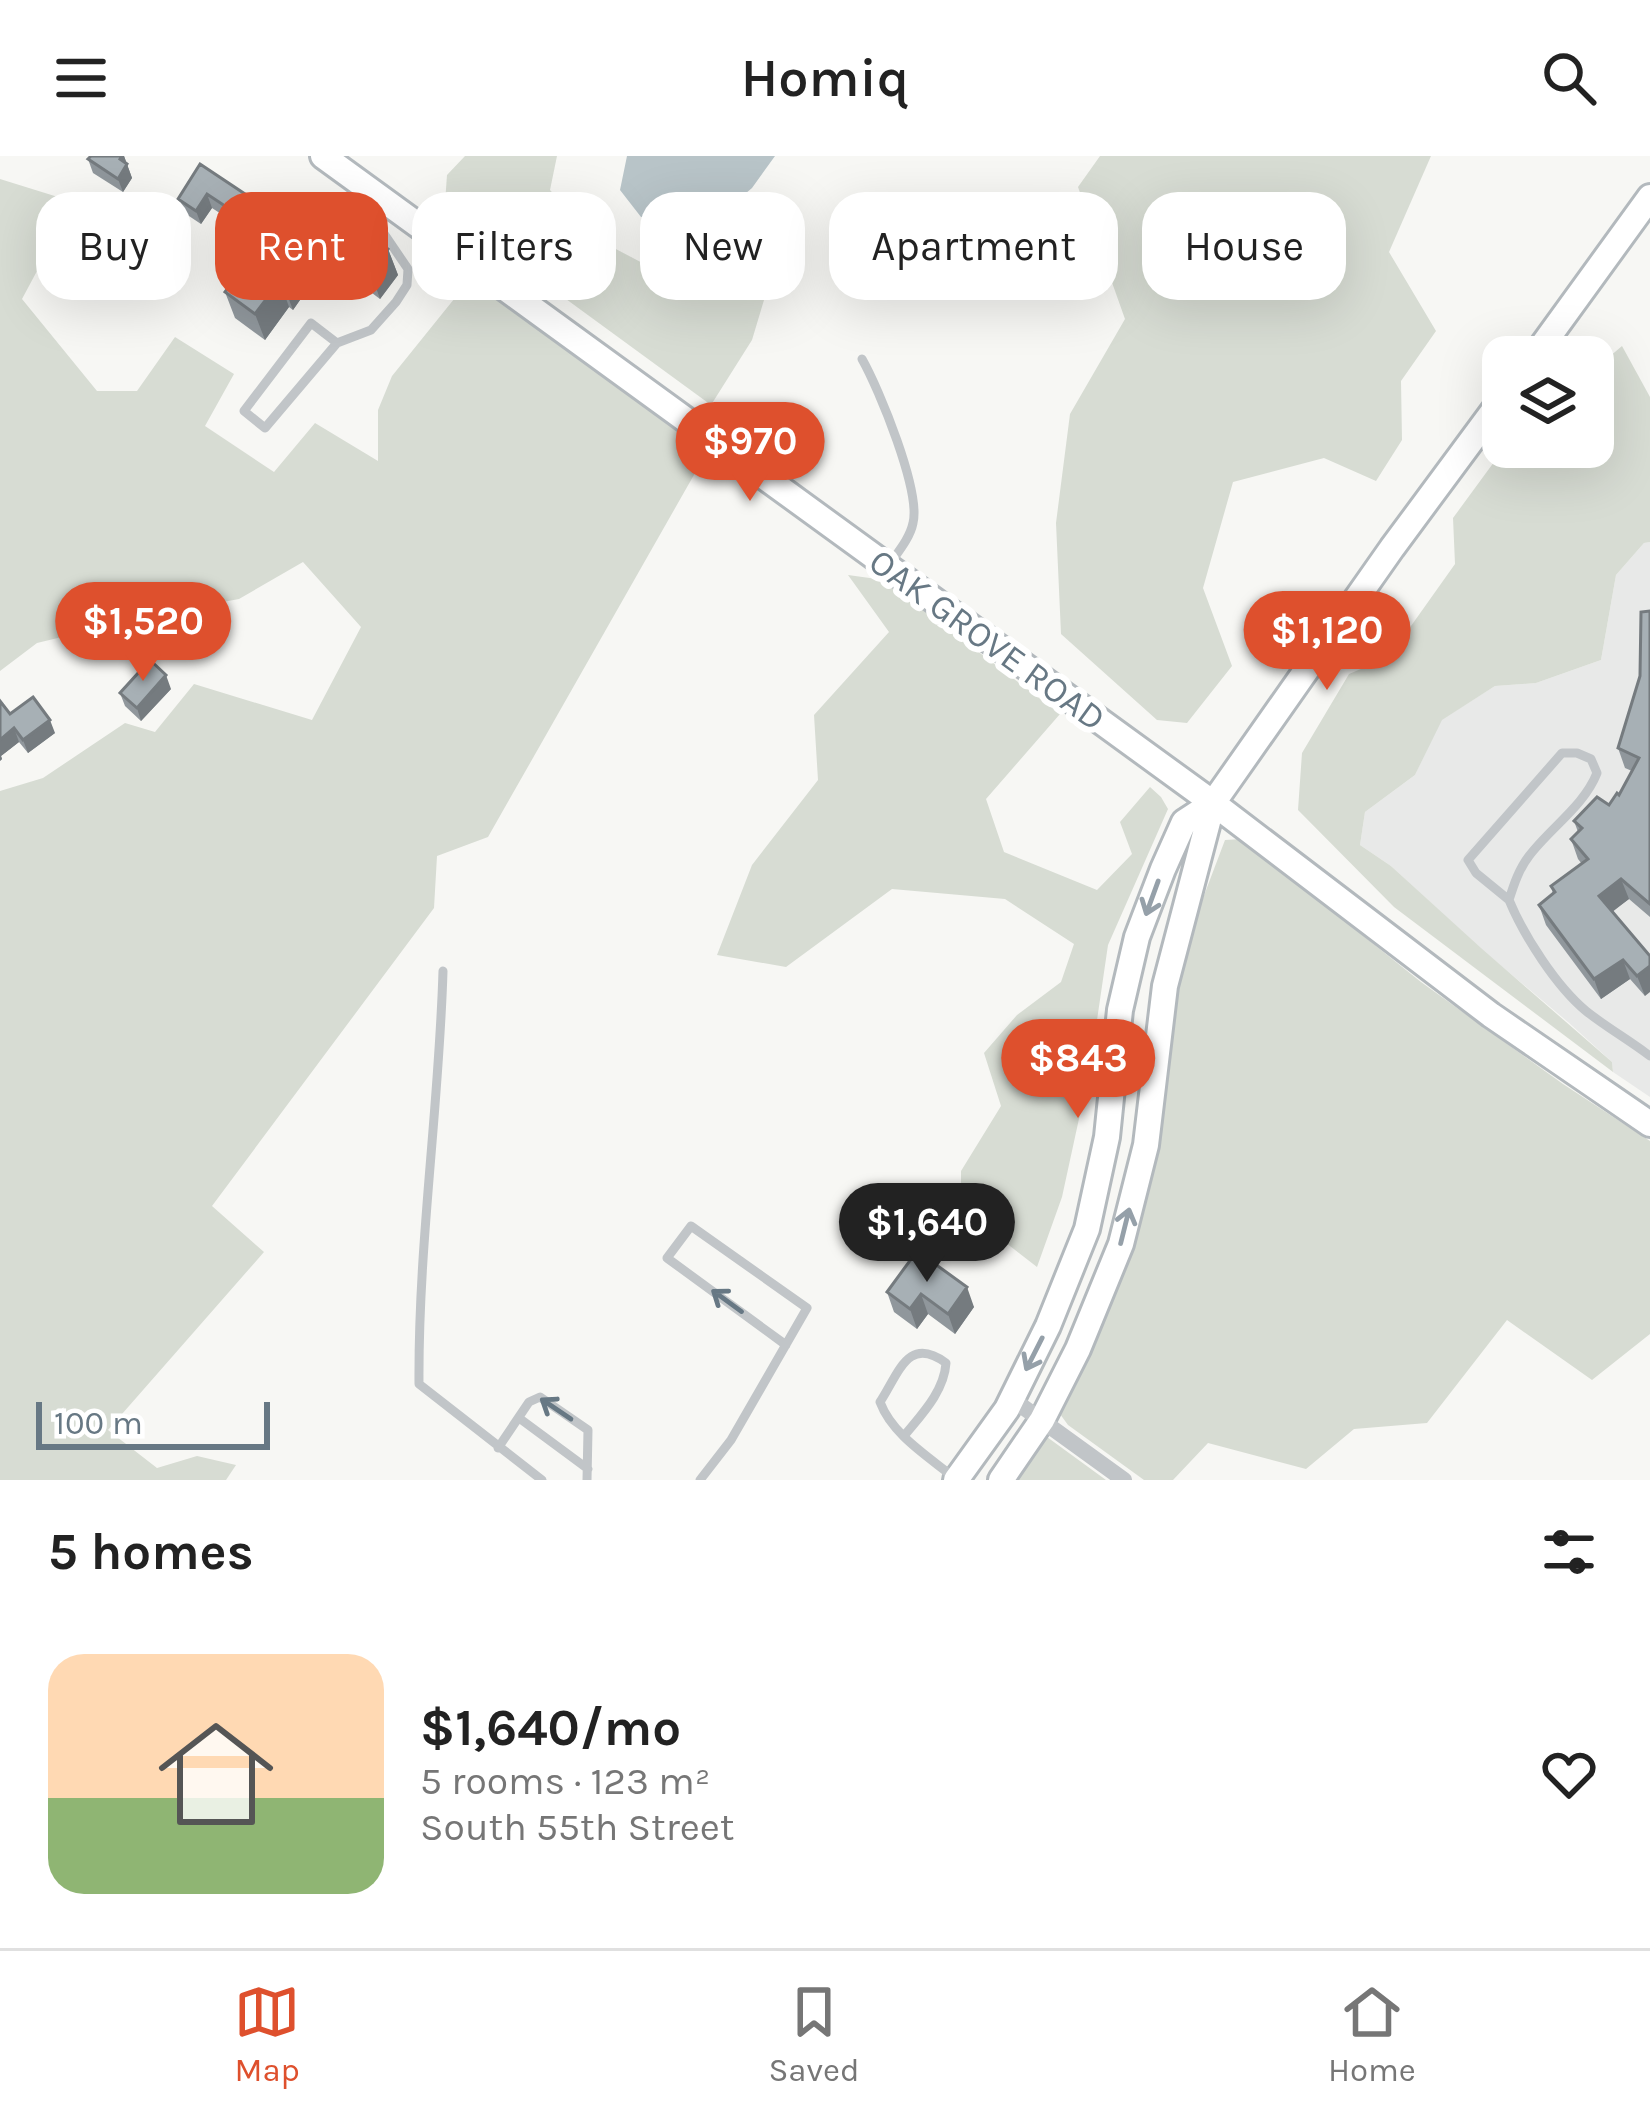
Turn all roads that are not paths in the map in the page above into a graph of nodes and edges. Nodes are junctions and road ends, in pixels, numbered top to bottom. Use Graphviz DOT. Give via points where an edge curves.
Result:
graph roads {
  1 [pos="323,156"];
  2 [pos="373,192"];
  3 [pos="1650,197"];
  4 [pos="388,203"];
  5 [pos="388,240"];
  6 [pos="1549,336"];
  7 [pos="338,343"];
  8 [pos="862,359"];
  9 [pos="1482,426"];
  10 [pos="888,566"];
  11 [pos="1213,803"];
  12 [pos="1509,900"];
  13 [pos="443,970"];
  14 [pos="1650,1038"];
  15 [pos="1646,1052"];
  16 [pos="1650,1124"];
  17 [pos="786,1345"];
  18 [pos="1012,1399"];
  19 [pos="519,1418"];
  20 [pos="1042,1420"];
  21 [pos="904,1436"];
  22 [pos="498,1448"];
  23 [pos="588,1474"];
  24 [pos="535,1478"];
  25 [pos="700,1480"];
  26 [pos="956,1480"];
  27 [pos="1000,1480"];
  28 [pos="1124,1480"];
  1 -- 2 [label="street, OAK GROVE ROAD"];
  3 -- 6 [label="street"];
  4 -- 10 [label="street, OAK GROVE ROAD"];
  5 -- 7 [label="lane" via="408,269 406,285 371,330"];
  7 -- 7 [label="lane" via="265,428 244,411 311,323"];
  8 -- 10 [label="lane" via="915,500 910,531"];
  9 -- 11 [label="street"];
  10 -- 11 [label="street, OAK GROVE ROAD"];
  11 -- 16 [label="street, OAK GROVE ROAD" via="1491,1015"];
  11 -- 18 [label="street, one-way" via="1184,822 1138,937 1087,1228"];
  20 -- 11 [label="street, one-way" via="1121,1244 1146,1145 1166,986"];
  12 -- 12 [label="lane" via="1527,858 1591,788 1591,759 1562,753 1468,860"];
  12 -- 15 [label="lane" via="1536,952 1583,1009"];
  13 -- 22 [label="lane" via="418,1384"];
  14 -- 15 [label="lane"];
  17 -- 17 [label="lane, one-way" via="668,1258 691,1226 808,1308"];
  17 -- 25 [label="lane"];
  18 -- 20 [label="street"];
  18 -- 26 [label="street"];
  19 -- 22 [label="lane"];
  19 -- 23 [label="lane"];
  23 -- 19 [label="lane, one-way" via="588,1430 540,1397"];
  20 -- 27 [label="street"];
  20 -- 28 [label="street"];
  21 -- 21 [label="lane" via="880,1402 908,1357 932,1352 946,1363 945,1376"];
  21 -- 26 [label="lane"];
  22 -- 24 [label="lane"];
}
